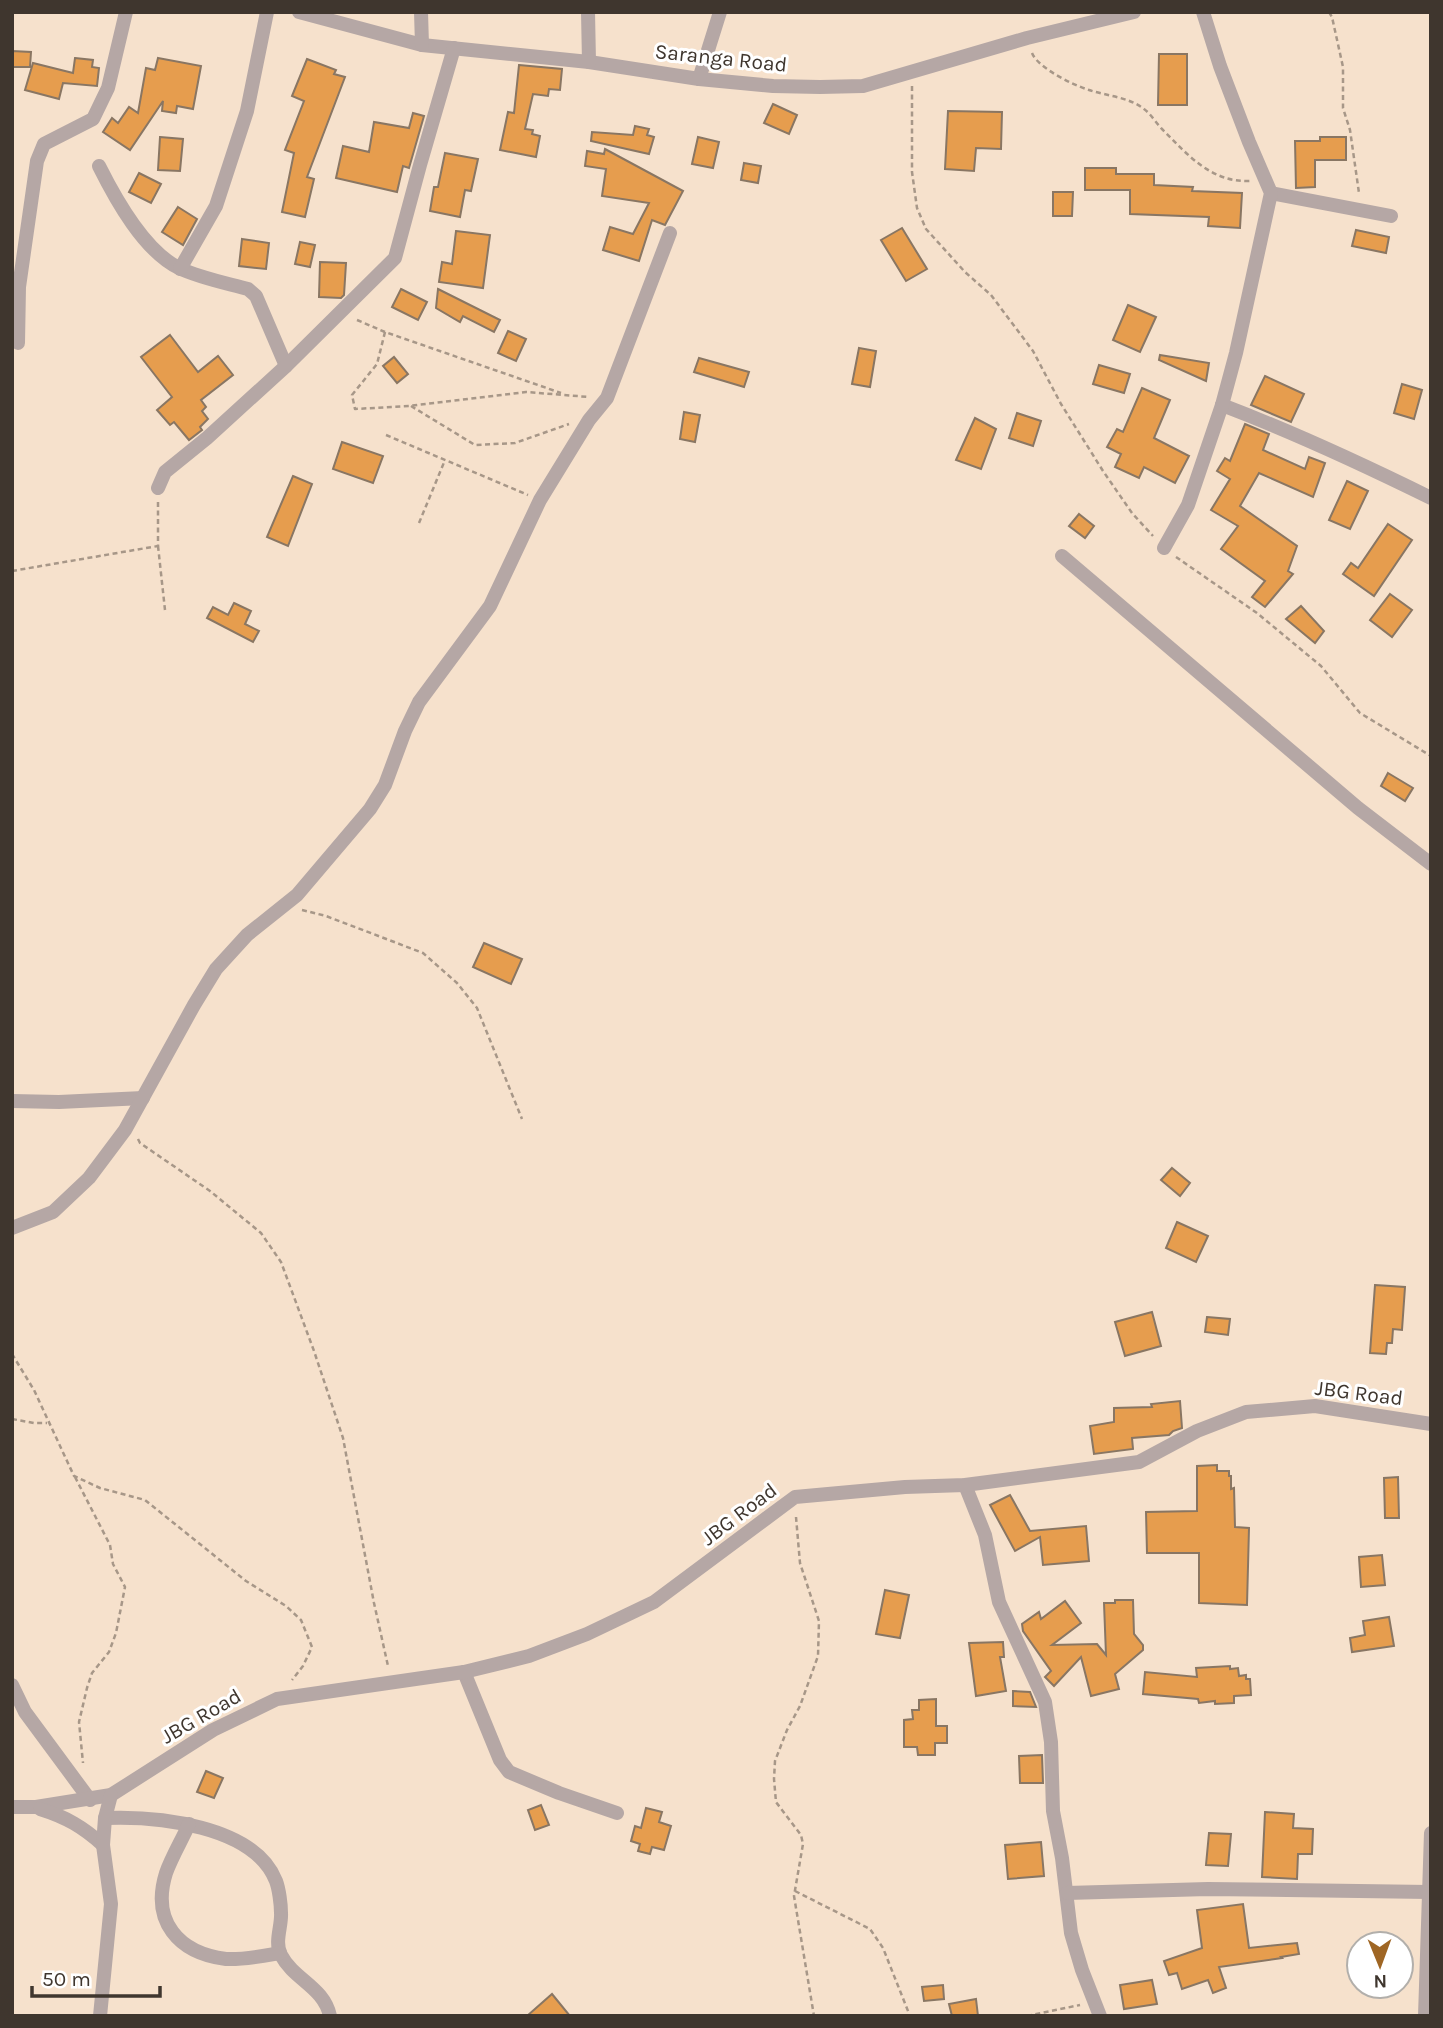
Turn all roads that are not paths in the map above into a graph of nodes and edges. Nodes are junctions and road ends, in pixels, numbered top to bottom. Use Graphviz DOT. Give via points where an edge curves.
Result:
graph roads {
  1 [pos="126,12"];
  2 [pos="267,12"];
  3 [pos="299,12"];
  4 [pos="421,12"];
  5 [pos="588,12"];
  6 [pos="720,12"];
  7 [pos="1134,12"];
  8 [pos="1203,12"];
  9 [pos="422,45"];
  10 [pos="454,48"];
  11 [pos="589,62"];
  12 [pos="699,79"];
  13 [pos="99,166"];
  14 [pos="1268,187"];
  15 [pos="1391,216"];
  16 [pos="670,233"];
  17 [pos="180,269"];
  18 [pos="18,343"];
  19 [pos="286,366"];
  20 [pos="1222,405"];
  21 [pos="158,488"];
  22 [pos="1431,498"];
  23 [pos="1164,548"];
  24 [pos="1062,556"];
  25 [pos="1431,864"];
  26 [pos="143,1098"];
  27 [pos="12,1101"];
  28 [pos="12,1228"];
  29 [pos="1431,1424"];
  30 [pos="965,1485"];
  31 [pos="464,1672"];
  32 [pos="12,1685"];
  33 [pos="111,1796"];
  34 [pos="90,1800"];
  35 [pos="12,1807"];
  36 [pos="36,1807"];
  37 [pos="617,1813"];
  38 [pos="104,1818"];
  39 [pos="189,1824"];
  40 [pos="1431,1833"];
  41 [pos="103,1845"];
  42 [pos="1429,1892"];
  43 [pos="1067,1893"];
  44 [pos="280,1954"];
  45 [pos="100,2016"];
  46 [pos="330,2016"];
  47 [pos="1100,2016"];
  48 [pos="1425,2016"];
  1 -- 18 [label="street" via="108,88 93,119 44,144 37,161 19,286"];
  2 -- 17 [label="street" via="247,111 216,206"];
  3 -- 9 [label="street, Saranga Road"];
  4 -- 9 [label="street"];
  5 -- 11 [label="street"];
  6 -- 12 [label="street"];
  7 -- 12 [label="street, Saranga Road" via="863,86 772,86"];
  8 -- 14 [label="street"];
  9 -- 10 [label="street, Saranga Road"];
  10 -- 11 [label="street, Saranga Road"];
  10 -- 19 [label="street" via="395,258"];
  11 -- 12 [label="street, Saranga Road"];
  13 -- 17 [label="street" via="139,232"];
  14 -- 15 [label="street"];
  14 -- 20 [label="street"];
  16 -- 26 [label="street" via="607,398 540,500 490,606 419,702 386,785 343,843 287,905 247,934 216,969"];
  17 -- 19 [label="street" via="248,289 256,296"];
  19 -- 21 [label="street" via="165,472"];
  20 -- 22 [label="street"];
  20 -- 23 [label="street" via="1188,505"];
  24 -- 25 [label="street" via="1358,808"];
  26 -- 27 [label="street"];
  26 -- 28 [label="street" via="89,1178 53,1212"];
  29 -- 30 [label="street, JBG Road" via="1315,1406 1246,1412 1139,1462"];
  30 -- 31 [label="street, JBG Road" via="795,1497 654,1602 529,1656"];
  30 -- 43 [label="street" via="985,1535 999,1602 1045,1702 1052,1811"];
  31 -- 33 [label="street, JBG Road" via="277,1699 213,1730"];
  31 -- 37 [label="street" via="509,1773"];
  32 -- 34 [label="street" via="25,1712"];
  33 -- 34 [label="street"];
  33 -- 38 [label="street"];
  34 -- 36 [label="street"];
  35 -- 36 [label="street"];
  36 -- 41 [label="street" via="64,1816"];
  38 -- 39 [label="street"];
  38 -- 41 [label="street"];
  39 -- 44 [label="street" via="237,1841 264,1862 278,1892"];
  39 -- 44 [label="street" via="166,1873 163,1901 174,1938 227,1959"];
  40 -- 42 [label="street"];
  41 -- 45 [label="street" via="111,1904"];
  42 -- 43 [label="street" via="1208,1889"];
  42 -- 48 [label="street"];
  43 -- 47 [label="street" via="1072,1933"];
  44 -- 46 [label="street" via="315,1988"];
}
